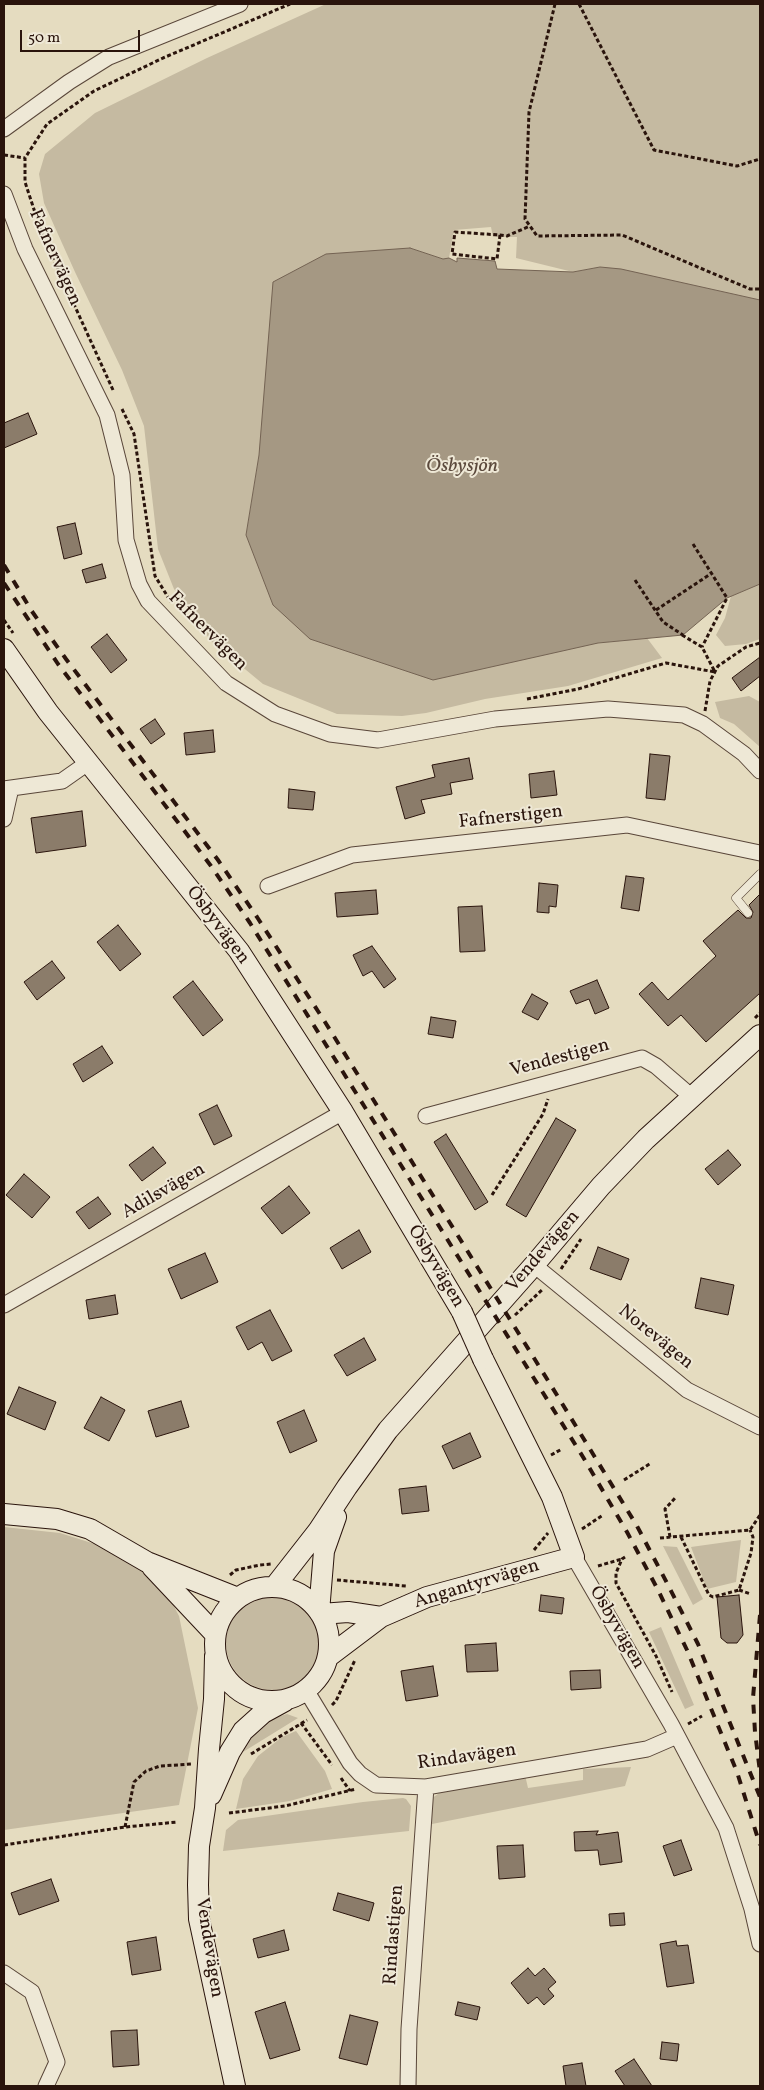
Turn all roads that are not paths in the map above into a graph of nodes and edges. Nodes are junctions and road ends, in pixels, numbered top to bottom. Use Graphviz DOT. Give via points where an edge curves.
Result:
graph roads {
  1 [pos="240,4"];
  2 [pos="4,129"];
  3 [pos="4,194"];
  4 [pos="4,649"];
  5 [pos="89,762"];
  6 [pos="760,772"];
  7 [pos="8,788"];
  8 [pos="4,820"];
  9 [pos="760,852"];
  10 [pos="760,874"];
  11 [pos="268,886"];
  12 [pos="748,913"];
  13 [pos="760,1035"];
  14 [pos="692,1097"];
  15 [pos="342,1112"];
  16 [pos="426,1116"];
  17 [pos="534,1265"];
  18 [pos="4,1305"];
  19 [pos="760,1426"];
  20 [pos="346,1487"];
  21 [pos="4,1514"];
  22 [pos="571,1548"];
  23 [pos="147,1562"];
  24 [pos="275,1586"];
  25 [pos="238,1598"];
  26 [pos="320,1613"];
  27 [pos="380,1617"];
  28 [pos="214,1633"];
  29 [pos="215,1656"];
  30 [pos="328,1657"];
  31 [pos="306,1690"];
  32 [pos="288,1699"];
  33 [pos="681,1731"];
  34 [pos="426,1787"];
  35 [pos="218,1810"];
  36 [pos="760,1944"];
  37 [pos="4,1972"];
  38 [pos="46,2086"];
  39 [pos="235,2086"];
  40 [pos="408,2086"];
  1 -- 2 [label="street" via="109,57"];
  3 -- 6 [label="street, Fafnervägen" via="25,250 107,415 122,475 126,540 139,584 148,602 226,683 275,714 330,734 378,740 495,719 608,709 684,715 703,724 744,754"];
  4 -- 5 [label="street, Ösbyvägen" via="48,712"];
  5 -- 7 [label="street" via="62,781"];
  5 -- 15 [label="street, Ösbyvägen" via="239,951"];
  7 -- 8 [label="street"];
  9 -- 11 [label="street, Fafnerstigen" via="627,826 352,854"];
  10 -- 12 [label="lane" via="736,898"];
  13 -- 14 [label="street, Vendevägen"];
  14 -- 16 [label="street, Vendestigen" via="642,1058"];
  14 -- 17 [label="street, Vendevägen" via="601,1186"];
  15 -- 18 [label="street, Adilsvägen"];
  15 -- 22 [label="street, Ösbyvägen, bridge" via="462,1312 552,1497"];
  17 -- 19 [label="street, Norevägen" via="687,1390"];
  17 -- 20 [label="street, Vendevägen" via="388,1430"];
  20 -- 24 [label="street, Vendevägen" via="318,1531"];
  20 -- 26 [label="street, Vendevägen" via="324,1552 332,1577"];
  21 -- 23 [label="street" via="57,1519 90,1529"];
  22 -- 27 [label="street, Angantyrvägen" via="492,1578 427,1597"];
  22 -- 33 [label="street, Ösbyvägen"];
  23 -- 25 [label="street"];
  23 -- 28 [label="street"];
  24 -- 25 [label="street" via="256,1588"];
  24 -- 26 [label="street" via="298,1592"];
  25 -- 28 [label="street"];
  26 -- 27 [label="street" via="348,1612"];
  26 -- 30 [label="street" via="330,1640"];
  27 -- 30 [label="street, Angantyrvägen"];
  28 -- 29 [label="street"];
  29 -- 32 [label="street" via="222,1672 235,1688 252,1698"];
  29 -- 35 [label="street, Vendevägen" via="209,1749"];
  30 -- 31 [label="street" via="320,1676"];
  31 -- 32 [label="street"];
  31 -- 34 [label="street, Rindavägen" via="350,1764 360,1774 376,1785"];
  32 -- 35 [label="street, Vendevägen" via="263,1713 243,1731 230,1752"];
  33 -- 34 [label="street, Rindavägen" via="647,1749"];
  33 -- 36 [label="street, Ösbyvägen" via="726,1828"];
  34 -- 40 [label="street, Rindastigen"];
  35 -- 39 [label="street, Vendevägen" via="199,1846 199,1919"];
  37 -- 38 [label="street" via="32,1992 57,2062"];
}
